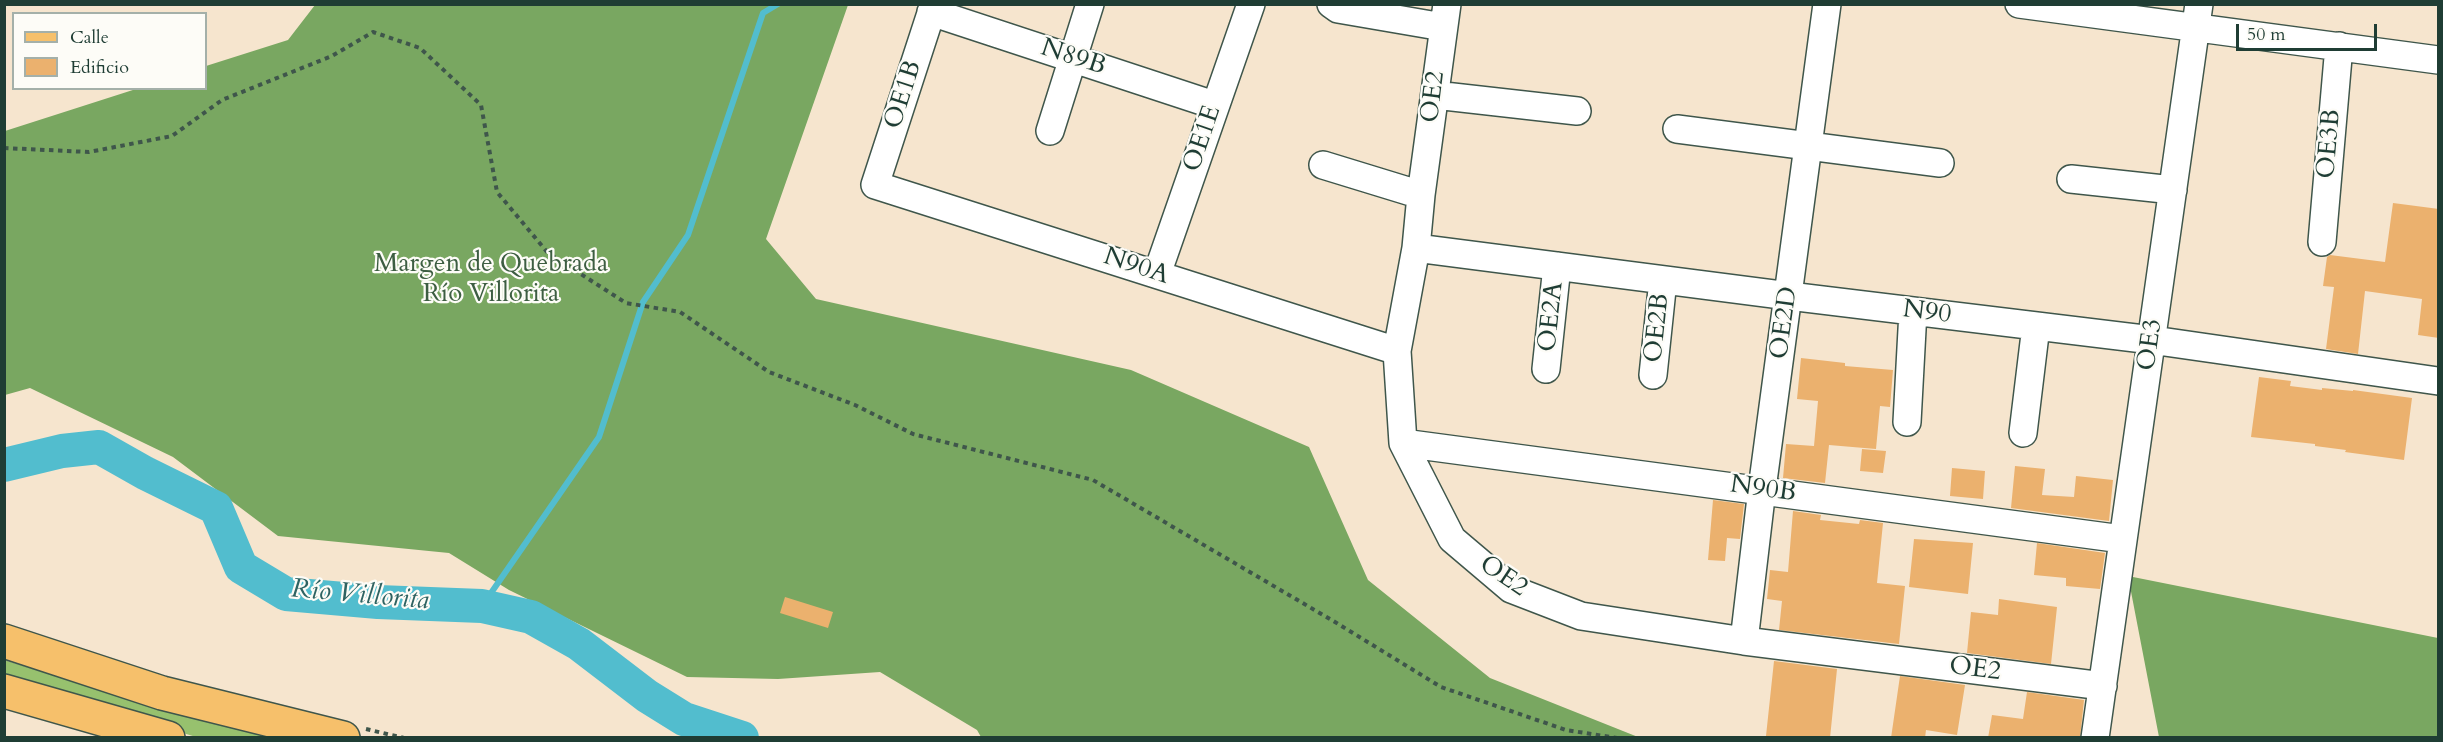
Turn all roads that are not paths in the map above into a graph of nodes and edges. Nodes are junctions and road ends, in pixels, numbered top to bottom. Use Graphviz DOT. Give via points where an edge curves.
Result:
graph roads {
  1 [pos="1090,4"];
  2 [pos="1251,4"];
  3 [pos="1331,4"];
  4 [pos="1827,4"];
  5 [pos="2019,4"];
  6 [pos="932,8"];
  7 [pos="1445,16"];
  8 [pos="2198,16"];
  9 [pos="2339,46"];
  10 [pos="1072,58"];
  11 [pos="2439,60"];
  12 [pos="1435,95"];
  13 [pos="1214,105"];
  14 [pos="1577,111"];
  15 [pos="1677,129"];
  16 [pos="1050,131"];
  17 [pos="1808,147"];
  18 [pos="1941,163"];
  19 [pos="1323,165"];
  20 [pos="2071,179"];
  21 [pos="874,185"];
  22 [pos="2173,190"];
  23 [pos="1421,195"];
  24 [pos="2322,242"];
  25 [pos="1416,248"];
  26 [pos="1557,266"];
  27 [pos="1157,274"];
  28 [pos="1663,280"];
  29 [pos="1789,296"];
  30 [pos="1913,311"];
  31 [pos="2036,326"];
  32 [pos="2152,340"];
  33 [pos="1397,351"];
  34 [pos="1546,369"];
  35 [pos="1653,375"];
  36 [pos="2439,381"];
  37 [pos="1907,422"];
  38 [pos="2023,433"];
  39 [pos="1403,443"];
  40 [pos="1762,489"];
  41 [pos="2122,539"];
  42 [pos="4,641"];
  43 [pos="1744,641"];
  44 [pos="2103,686"];
  45 [pos="4,691"];
  46 [pos="168,738"];
  47 [pos="343,738"];
  48 [pos="2095,738"];
  1 -- 10 [label="street"];
  2 -- 13 [label="street, OE1E"];
  3 -- 7 [label="street" via="1338,9"];
  4 -- 17 [label="street, OE2D"];
  5 -- 8 [label="street"];
  6 -- 10 [label="street, N89B"];
  6 -- 21 [label="street, OE1B"];
  7 -- 12 [label="street, OE2"];
  8 -- 9 [label="street"];
  8 -- 22 [label="street, OE3"];
  9 -- 11 [label="street"];
  9 -- 24 [label="street, OE3B"];
  10 -- 13 [label="street, N89B"];
  10 -- 16 [label="street"];
  12 -- 14 [label="street"];
  12 -- 23 [label="street, OE2"];
  13 -- 27 [label="street, OE1E"];
  15 -- 17 [label="street"];
  17 -- 18 [label="street"];
  17 -- 29 [label="street, OE2D"];
  19 -- 23 [label="street"];
  20 -- 22 [label="street"];
  21 -- 27 [label="street, N90A"];
  22 -- 32 [label="street, OE3"];
  23 -- 25 [label="street, OE2"];
  25 -- 26 [label="street, N90"];
  25 -- 33 [label="street, OE2"];
  26 -- 28 [label="street, N90"];
  26 -- 34 [label="street, OE2A"];
  27 -- 33 [label="street, N90A"];
  28 -- 29 [label="street, N90"];
  28 -- 35 [label="street, OE2B"];
  29 -- 30 [label="street, N90"];
  29 -- 40 [label="street, OE2D"];
  30 -- 31 [label="street, N90"];
  30 -- 37 [label="street"];
  31 -- 32 [label="street, N90"];
  31 -- 38 [label="street"];
  32 -- 36 [label="street, N90"];
  32 -- 41 [label="street, OE3"];
  33 -- 39 [label="street, OE2"];
  39 -- 40 [label="street, N90B"];
  39 -- 43 [label="street, OE2" via="1452,539 1511,589 1581,616"];
  40 -- 41 [label="street, N90B"];
  40 -- 43 [label="street, OE2D"];
  41 -- 44 [label="street, OE3"];
  42 -- 47 [label="main road" via="162,693"];
  43 -- 44 [label="street, OE2"];
  44 -- 48 [label="street, OE3"];
  45 -- 46 [label="main road"];
}
